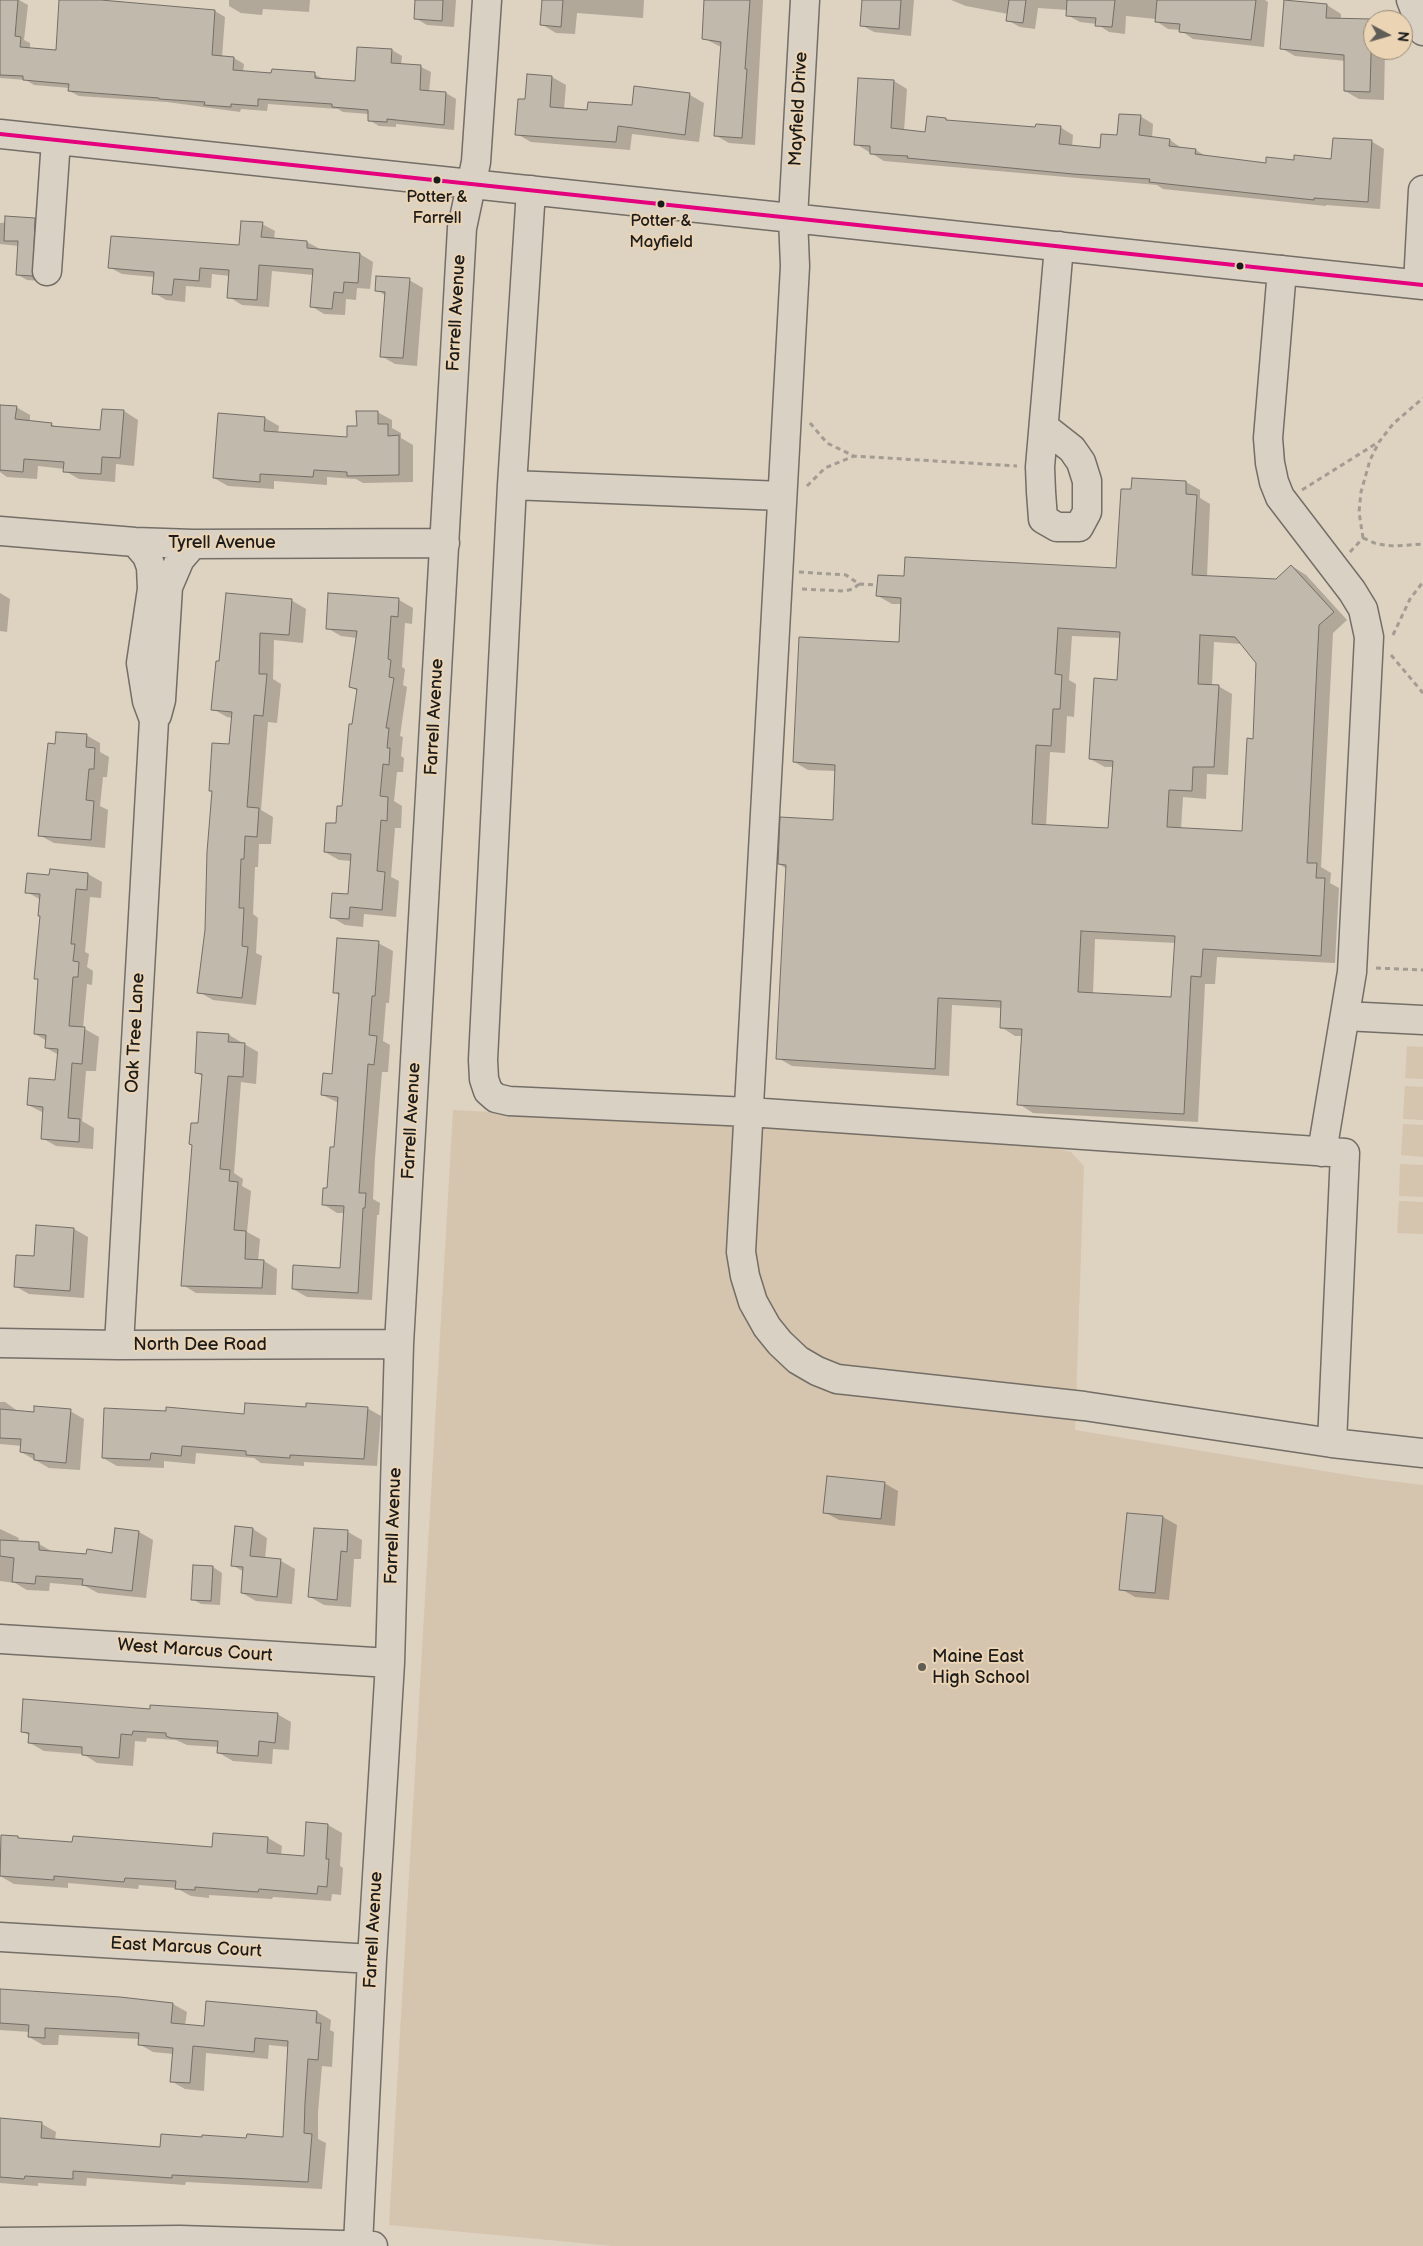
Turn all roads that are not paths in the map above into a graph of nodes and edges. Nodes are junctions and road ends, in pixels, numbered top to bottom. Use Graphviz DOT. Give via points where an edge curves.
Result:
graph roads {
  1 [pos="487,0"];
  2 [pos="805,0"];
  3 [pos="1411,0"];
  4 [pos="1423,31"];
  5 [pos="0,134"];
  6 [pos="56,140"];
  7 [pos="471,184"];
  8 [pos="531,190"];
  9 [pos="1423,190"];
  10 [pos="793,218"];
  11 [pos="1059,246"];
  12 [pos="1282,270"];
  13 [pos="47,271"];
  14 [pos="1420,285"];
  15 [pos="1044,426"];
  16 [pos="512,485"];
  17 [pos="792,494"];
  18 [pos="0,531"];
  19 [pos="134,542"];
  20 [pos="444,543"];
  21 [pos="193,544"];
  22 [pos="154,720"];
  23 [pos="1345,1016"];
  24 [pos="1423,1020"];
  25 [pos="749,1112"];
  26 [pos="1322,1152"];
  27 [pos="0,1343"];
  28 [pos="399,1344"];
  29 [pos="119,1345"];
  30 [pos="1332,1444"];
  31 [pos="1423,1453"];
  32 [pos="0,1639"];
  33 [pos="390,1663"];
  34 [pos="0,1937"];
  35 [pos="372,1959"];
  36 [pos="0,2242"];
  37 [pos="180,2243"];
  38 [pos="366,2245"];
  1 -- 7 [label="street, Farrell Avenue" via="476,162"];
  2 -- 10 [label="street, Mayfield Drive"];
  3 -- 4 [label="street"];
  5 -- 6 [label="street"];
  6 -- 7 [label="street"];
  6 -- 13 [label="street"];
  7 -- 8 [label="street"];
  7 -- 20 [label="street, Farrell Avenue" via="462,228"];
  8 -- 10 [label="street"];
  8 -- 16 [label="street"];
  9 -- 14 [label="street"];
  10 -- 11 [label="street"];
  10 -- 17 [label="street, Mayfield Drive"];
  11 -- 12 [label="street"];
  11 -- 15 [label="street"];
  12 -- 14 [label="street"];
  12 -- 23 [label="street" via="1268,438 1270,463 1280,497 1352,590 1368,625 1352,972"];
  15 -- 15 [label="street" via="1040,467 1043,519 1057,527 1079,527 1087,512 1087,481 1081,462 1072,448"];
  16 -- 17 [label="street"];
  16 -- 25 [label="street" via="483,1060 488,1091 496,1098 509,1101"];
  17 -- 25 [label="street, Mayfield Drive"];
  18 -- 19 [label="street, Tyrell Avenue"];
  19 -- 21 [label="street, Tyrell Avenue"];
  19 -- 22 [label="street, Oak Tree Lane" via="147,556 151,567 152,589 141,663 147,701"];
  20 -- 21 [label="street, Tyrell Avenue"];
  20 -- 28 [label="street, Farrell Avenue"];
  21 -- 22 [label="street, Oak Tree Lane" via="180,559 168,587 161,700"];
  22 -- 29 [label="street, Oak Tree Lane"];
  23 -- 24 [label="street"];
  23 -- 26 [label="street"];
  25 -- 26 [label="street"];
  25 -- 30 [label="street, Mayfield Drive" via="741,1252 745,1276 753,1302 767,1327 798,1360 817,1371 836,1379 1084,1406"];
  26 -- 30 [label="street" via="1345,1153"];
  27 -- 29 [label="street, North Dee Road"];
  28 -- 29 [label="street, North Dee Road"];
  28 -- 33 [label="street, Farrell Avenue"];
  30 -- 31 [label="street, Mayfield Drive"];
  32 -- 33 [label="street, West Marcus Court"];
  33 -- 35 [label="street, Farrell Avenue"];
  34 -- 35 [label="street, East Marcus Court"];
  35 -- 38 [label="street, Farrell Avenue"];
  36 -- 37 [label="street"];
  37 -- 38 [label="street"];
}
